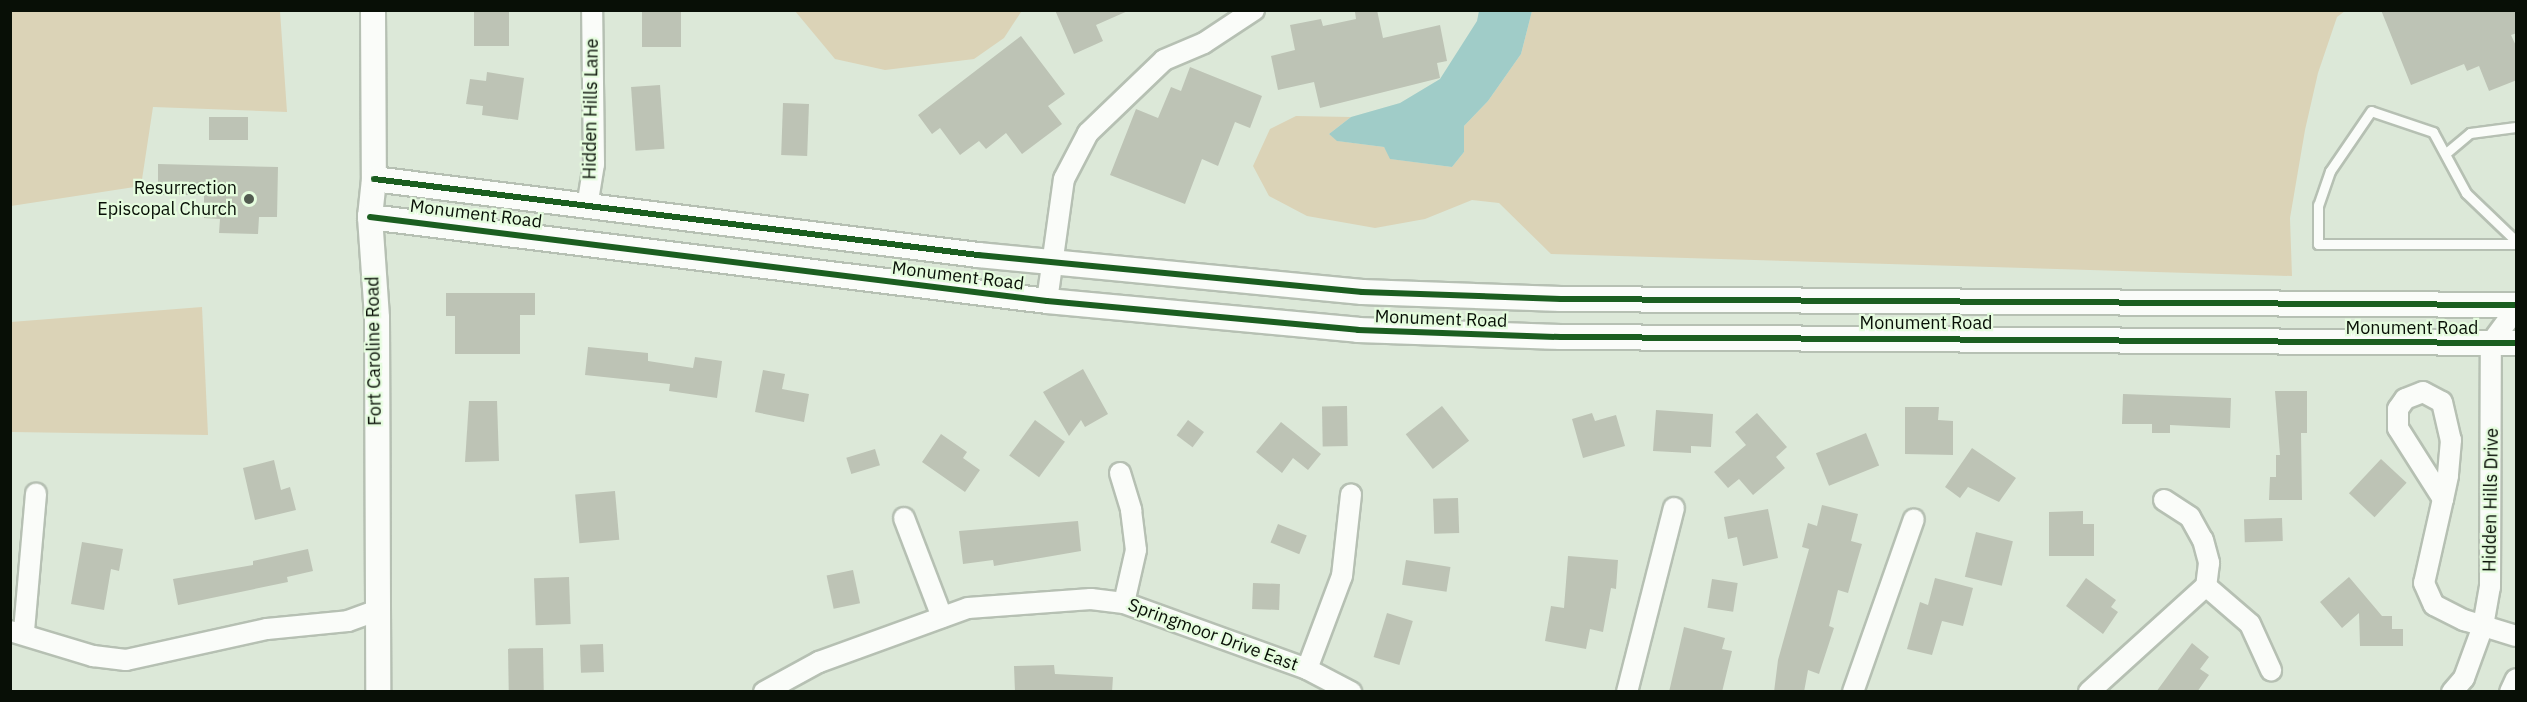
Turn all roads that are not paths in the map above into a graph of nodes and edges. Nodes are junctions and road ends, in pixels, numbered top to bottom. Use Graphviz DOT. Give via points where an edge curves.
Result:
graph roads {
  1 [pos="373,10"];
  2 [pos="592,10"];
  3 [pos="1254,10"];
  4 [pos="2517,127"];
  5 [pos="2446,153"];
  6 [pos="374,179"];
  7 [pos="587,207"];
  8 [pos="370,217"];
  9 [pos="671,217"];
  10 [pos="797,233"];
  11 [pos="579,243"];
  12 [pos="2517,243"];
  13 [pos="666,255"];
  14 [pos="1051,263"];
  15 [pos="791,271"];
  16 [pos="1047,301"];
  17 [pos="2517,307"];
  18 [pos="2491,344"];
  19 [pos="2517,344"];
  20 [pos="1120,473"];
  21 [pos="36,494"];
  22 [pos="1351,494"];
  23 [pos="2443,499"];
  24 [pos="2164,500"];
  25 [pos="1674,508"];
  26 [pos="904,518"];
  27 [pos="1914,519"];
  28 [pos="2206,586"];
  29 [pos="1124,603"];
  30 [pos="376,611"];
  31 [pos="942,617"];
  32 [pos="2483,626"];
  33 [pos="17,631"];
  34 [pos="2517,636"];
  35 [pos="1307,669"];
  36 [pos="2271,670"];
  37 [pos="2517,678"];
  38 [pos="378,692"];
  39 [pos="764,692"];
  40 [pos="1351,692"];
  41 [pos="1627,692"];
  42 [pos="1853,692"];
  43 [pos="2089,692"];
  44 [pos="2452,692"];
  45 [pos="2510,692"];
  1 -- 6 [label="street, Fort Caroline Road"];
  2 -- 7 [label="street, Hidden Hills Lane" via="594,164"];
  3 -- 14 [label="street" via="1204,43 1164,60 1088,133 1064,179"];
  4 -- 5 [label="lane" via="2470,133"];
  5 -- 12 [label="lane" via="2466,193"];
  5 -- 12 [label="lane" via="2433,132 2371,111 2330,171 2318,204 2318,244"];
  6 -- 7 [label="street, Monument Road"];
  6 -- 8 [label="street, Fort Caroline Road"];
  7 -- 9 [label="street, Monument Road"];
  7 -- 11 [label="street"];
  8 -- 11 [label="street, Monument Road"];
  8 -- 30 [label="street, Fort Caroline Road" via="376,318"];
  9 -- 10 [label="street, Monument Road"];
  9 -- 13 [label="street"];
  10 -- 14 [label="street, Monument Road"];
  10 -- 15 [label="street"];
  11 -- 13 [label="street, Monument Road"];
  13 -- 15 [label="street, Monument Road"];
  14 -- 16 [label="street"];
  14 -- 17 [label="street, Monument Road" via="1362,292 1473,297"];
  15 -- 16 [label="street, Monument Road"];
  16 -- 18 [label="street, Monument Road" via="1358,330 1472,335"];
  17 -- 18 [label="street"];
  18 -- 19 [label="street, Monument Road"];
  18 -- 32 [label="street, Hidden Hills Drive" via="2493,515"];
  20 -- 29 [label="street" via="1131,510 1136,550"];
  21 -- 33 [label="street"];
  22 -- 35 [label="street" via="1342,576"];
  23 -- 23 [label="street" via="2451,440 2447,417 2442,402 2423,392 2405,399 2398,409 2398,428"];
  23 -- 32 [label="street" via="2424,583 2434,605"];
  24 -- 28 [label="street" via="2190,517 2203,540 2209,563"];
  25 -- 41 [label="street"];
  26 -- 31 [label="street"];
  27 -- 42 [label="street"];
  28 -- 36 [label="street" via="2250,624"];
  28 -- 43 [label="street"];
  29 -- 31 [label="street, Springmoor Drive East" via="1032,600 968,608"];
  29 -- 35 [label="street, Springmoor Drive East"];
  30 -- 33 [label="street" via="348,621 267,629 126,660 93,656"];
  30 -- 38 [label="street, Fort Caroline Road"];
  31 -- 39 [label="street, Springmoor Drive East" via="819,662"];
  32 -- 34 [label="street"];
  32 -- 44 [label="street, Hidden Hills Drive" via="2464,678"];
  35 -- 40 [label="street, Springmoor Drive East"];
  37 -- 45 [label="street"];
}
